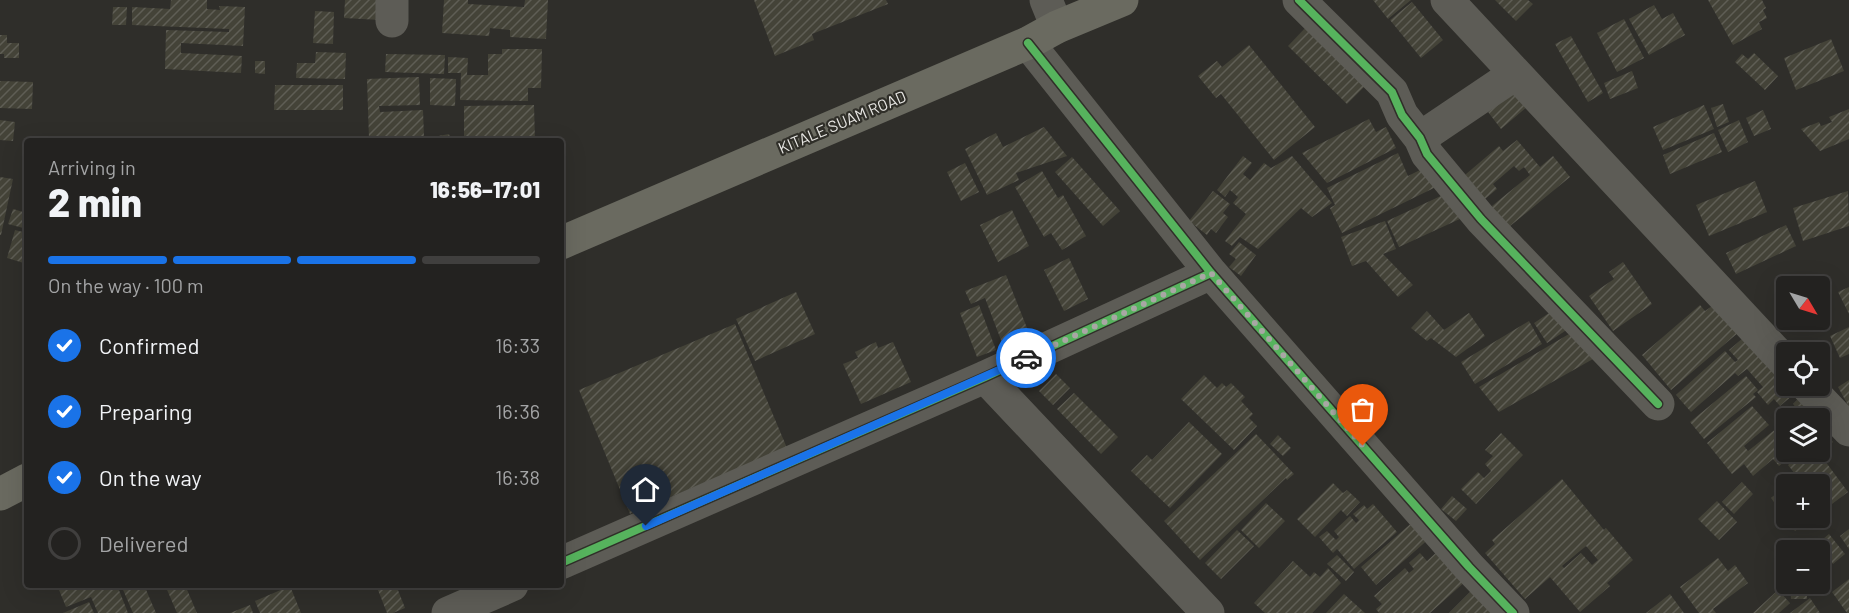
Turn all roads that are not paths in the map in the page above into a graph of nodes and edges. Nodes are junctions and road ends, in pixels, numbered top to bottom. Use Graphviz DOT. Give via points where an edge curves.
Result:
graph roads {
  1 [pos="1122,0"];
  2 [pos="1299,0"];
  3 [pos="1447,0"];
  4 [pos="1052,13"];
  5 [pos="1028,42"];
  6 [pos="1515,74"];
  7 [pos="1420,138"];
  8 [pos="564,242"];
  9 [pos="1211,273"];
  10 [pos="1776,352"];
  11 [pos="985,377"];
  12 [pos="1817,396"];
  13 [pos="1658,404"];
  14 [pos="1849,430"];
  15 [pos="24,482"];
  16 [pos="0,494"];
  17 [pos="564,562"];
  18 [pos="505,588"];
  19 [pos="448,613"];
  20 [pos="1208,613"];
  21 [pos="1513,613"];
  1 -- 4 [label="highway, KITALE SUAM ROAD"];
  2 -- 7 [label="street" via="1392,92 1402,115"];
  3 -- 6 [label="street"];
  4 -- 5 [label="highway, KITALE SUAM ROAD"];
  5 -- 8 [label="highway, KITALE SUAM ROAD"];
  5 -- 9 [label="street"];
  6 -- 7 [label="street"];
  6 -- 10 [label="street"];
  7 -- 13 [label="street" via="1427,154 1481,219"];
  9 -- 11 [label="street"];
  9 -- 21 [label="street"];
  11 -- 17 [label="street"];
  11 -- 20 [label="street"];
  12 -- 14 [label="street"];
  15 -- 16 [label="highway"];
  18 -- 19 [label="street"];
}
